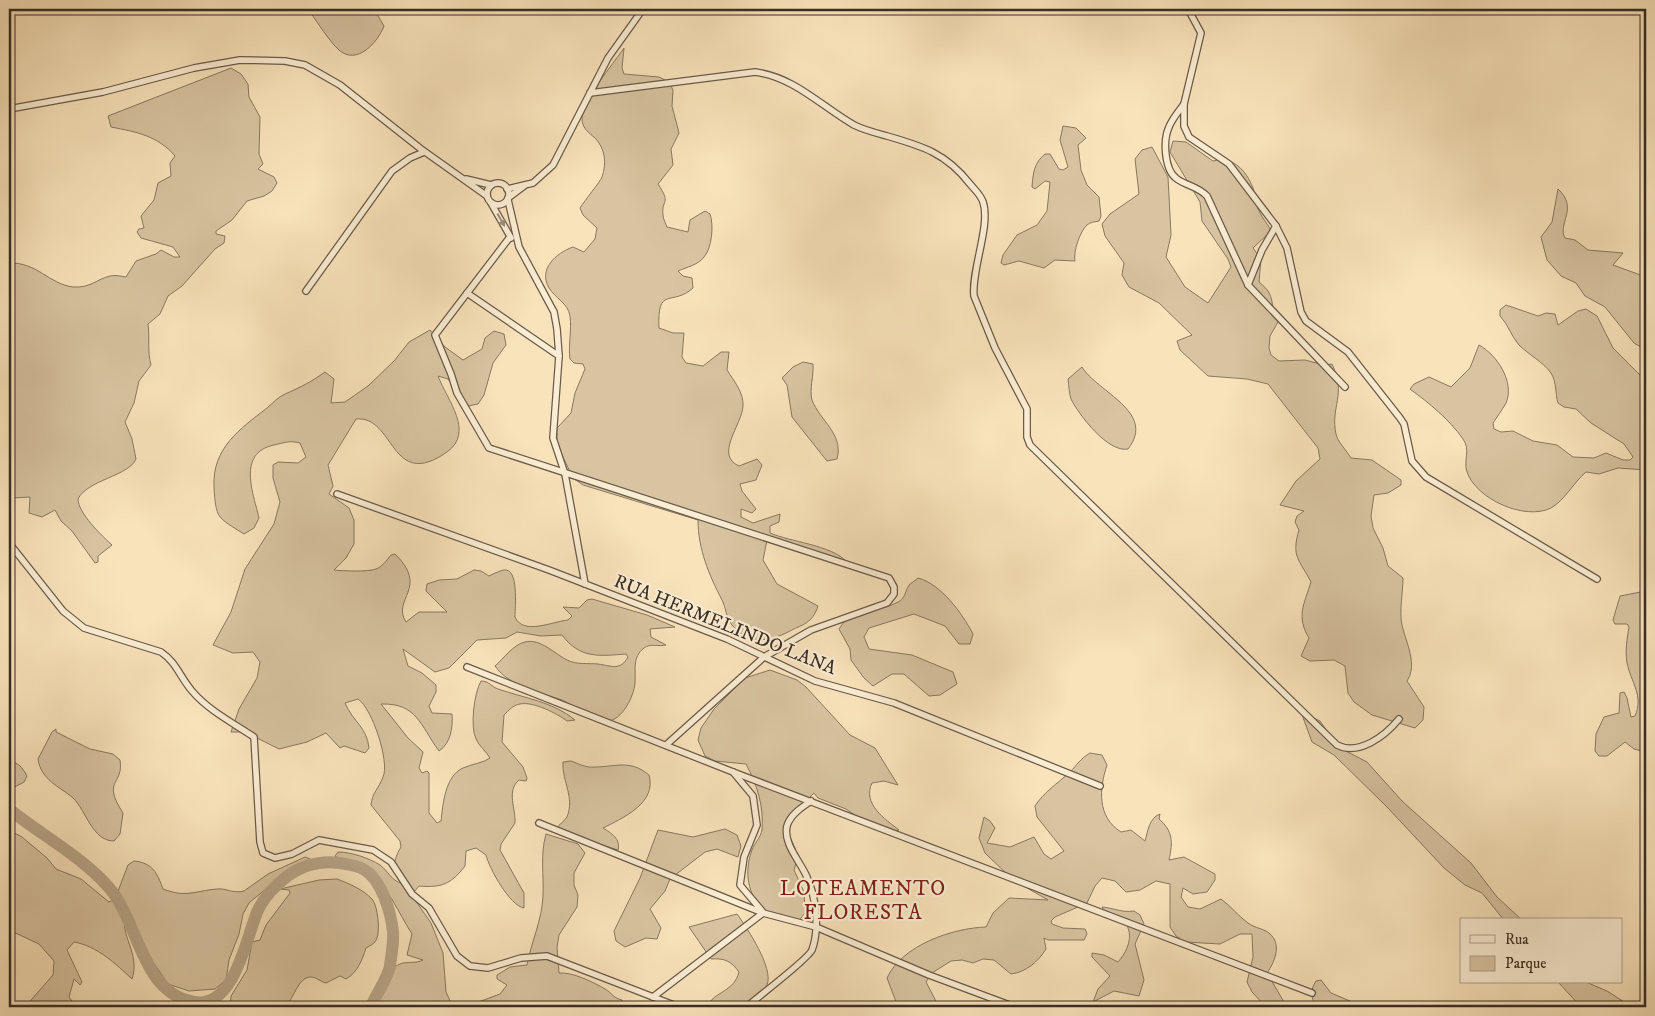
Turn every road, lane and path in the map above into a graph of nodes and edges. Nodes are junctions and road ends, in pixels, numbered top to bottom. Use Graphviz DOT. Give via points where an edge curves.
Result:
graph roads {
  1 [pos="643,9"];
  2 [pos="1188,9"];
  3 [pos="590,93"];
  4 [pos="1184,104"];
  5 [pos="9,109"];
  6 [pos="424,152"];
  7 [pos="462,178"];
  8 [pos="491,185"];
  9 [pos="525,185"];
  10 [pos="507,189"];
  11 [pos="487,196"];
  12 [pos="508,199"];
  13 [pos="492,203"];
  14 [pos="1276,226"];
  15 [pos="510,237"];
  16 [pos="519,247"];
  17 [pos="1248,285"];
  18 [pos="306,291"];
  19 [pos="467,293"];
  20 [pos="559,356"];
  21 [pos="1345,387"];
  22 [pos="566,474"];
  23 [pos="337,494"];
  24 [pos="9,543"];
  25 [pos="1597,579"];
  26 [pos="585,584"];
  27 [pos="764,657"];
  28 [pos="466,667"];
  29 [pos="1399,719"];
  30 [pos="666,745"];
  31 [pos="733,772"];
  32 [pos="1100,786"];
  33 [pos="810,801"];
  34 [pos="538,823"];
  35 [pos="763,913"];
  36 [pos="816,927"];
  37 [pos="1312,993"];
  38 [pos="652,997"];
  39 [pos="679,1007"];
  40 [pos="746,1007"];
  41 [pos="1015,1007"];
  1 -- 3 [label="street" via="608,58"];
  2 -- 4 [label="street" via="1201,33"];
  3 -- 9 [label="street" via="553,165 539,179"];
  3 -- 29 [label="street" via="755,72 770,74 788,81 854,124 930,148 960,171 982,200 984,208 974,296 995,348 1027,409 1026,437 1030,445 1337,745 1356,748 1383,736"];
  4 -- 14 [label="street" via="1184,126 1189,137 1229,164"];
  4 -- 17 [label="street" via="1169,127 1168,167 1171,175 1207,196"];
  5 -- 6 [label="street" via="103,92 194,68 240,60 284,61 305,65 340,85"];
  6 -- 7 [label="street"];
  6 -- 18 [label="street" via="392,171"];
  7 -- 8 [label="street"];
  7 -- 11 [label="street"];
  8 -- 10 [label="street" via="500,183"];
  8 -- 11 [label="street"];
  9 -- 10 [label="street"];
  9 -- 12 [label="street"];
  10 -- 12 [label="street"];
  11 -- 13 [label="street"];
  12 -- 13 [label="street" via="499,205"];
  12 -- 16 [label="street"];
  13 -- 15 [label="street, one-way"];
  14 -- 17 [label="street"];
  14 -- 25 [label="street" via="1287,248 1301,312 1306,321 1348,352 1400,418 1412,461 1426,477"];
  15 -- 16 [label="street"];
  15 -- 19 [label="street"];
  16 -- 20 [label="street" via="554,312"];
  17 -- 21 [label="street"];
  19 -- 20 [label="street"];
  19 -- 22 [label="street" via="435,335 457,393 490,448"];
  20 -- 22 [label="street" via="553,438"];
  22 -- 26 [label="street"];
  22 -- 27 [label="street" via="888,578 892,583 894,594 887,603 811,630"];
  23 -- 26 [label="street, RUA HERMELINDO LANA"];
  24 -- 38 [label="street" via="63,611 84,628 161,652 171,659 191,690 204,703 254,737 263,853 274,858 292,854 319,840 373,850 391,862 412,894 429,908 457,956 470,966 488,968 521,958 547,956"];
  26 -- 27 [label="street, RUA HERMELINDO LANA" via="727,639"];
  27 -- 30 [label="street"];
  27 -- 32 [label="street, RUA HERMELINDO LANA" via="815,681 894,703"];
  28 -- 30 [label="street"];
  30 -- 31 [label="street"];
  31 -- 33 [label="street"];
  31 -- 35 [label="street" via="752,796 757,825 744,857 740,885"];
  33 -- 36 [label="street" via="797,811 787,826 789,844 807,876"];
  33 -- 37 [label="street"];
  34 -- 35 [label="street"];
  35 -- 36 [label="street"];
  35 -- 38 [label="street"];
  36 -- 40 [label="street" via="811,952"];
  36 -- 41 [label="street"];
  38 -- 39 [label="street"];
}
